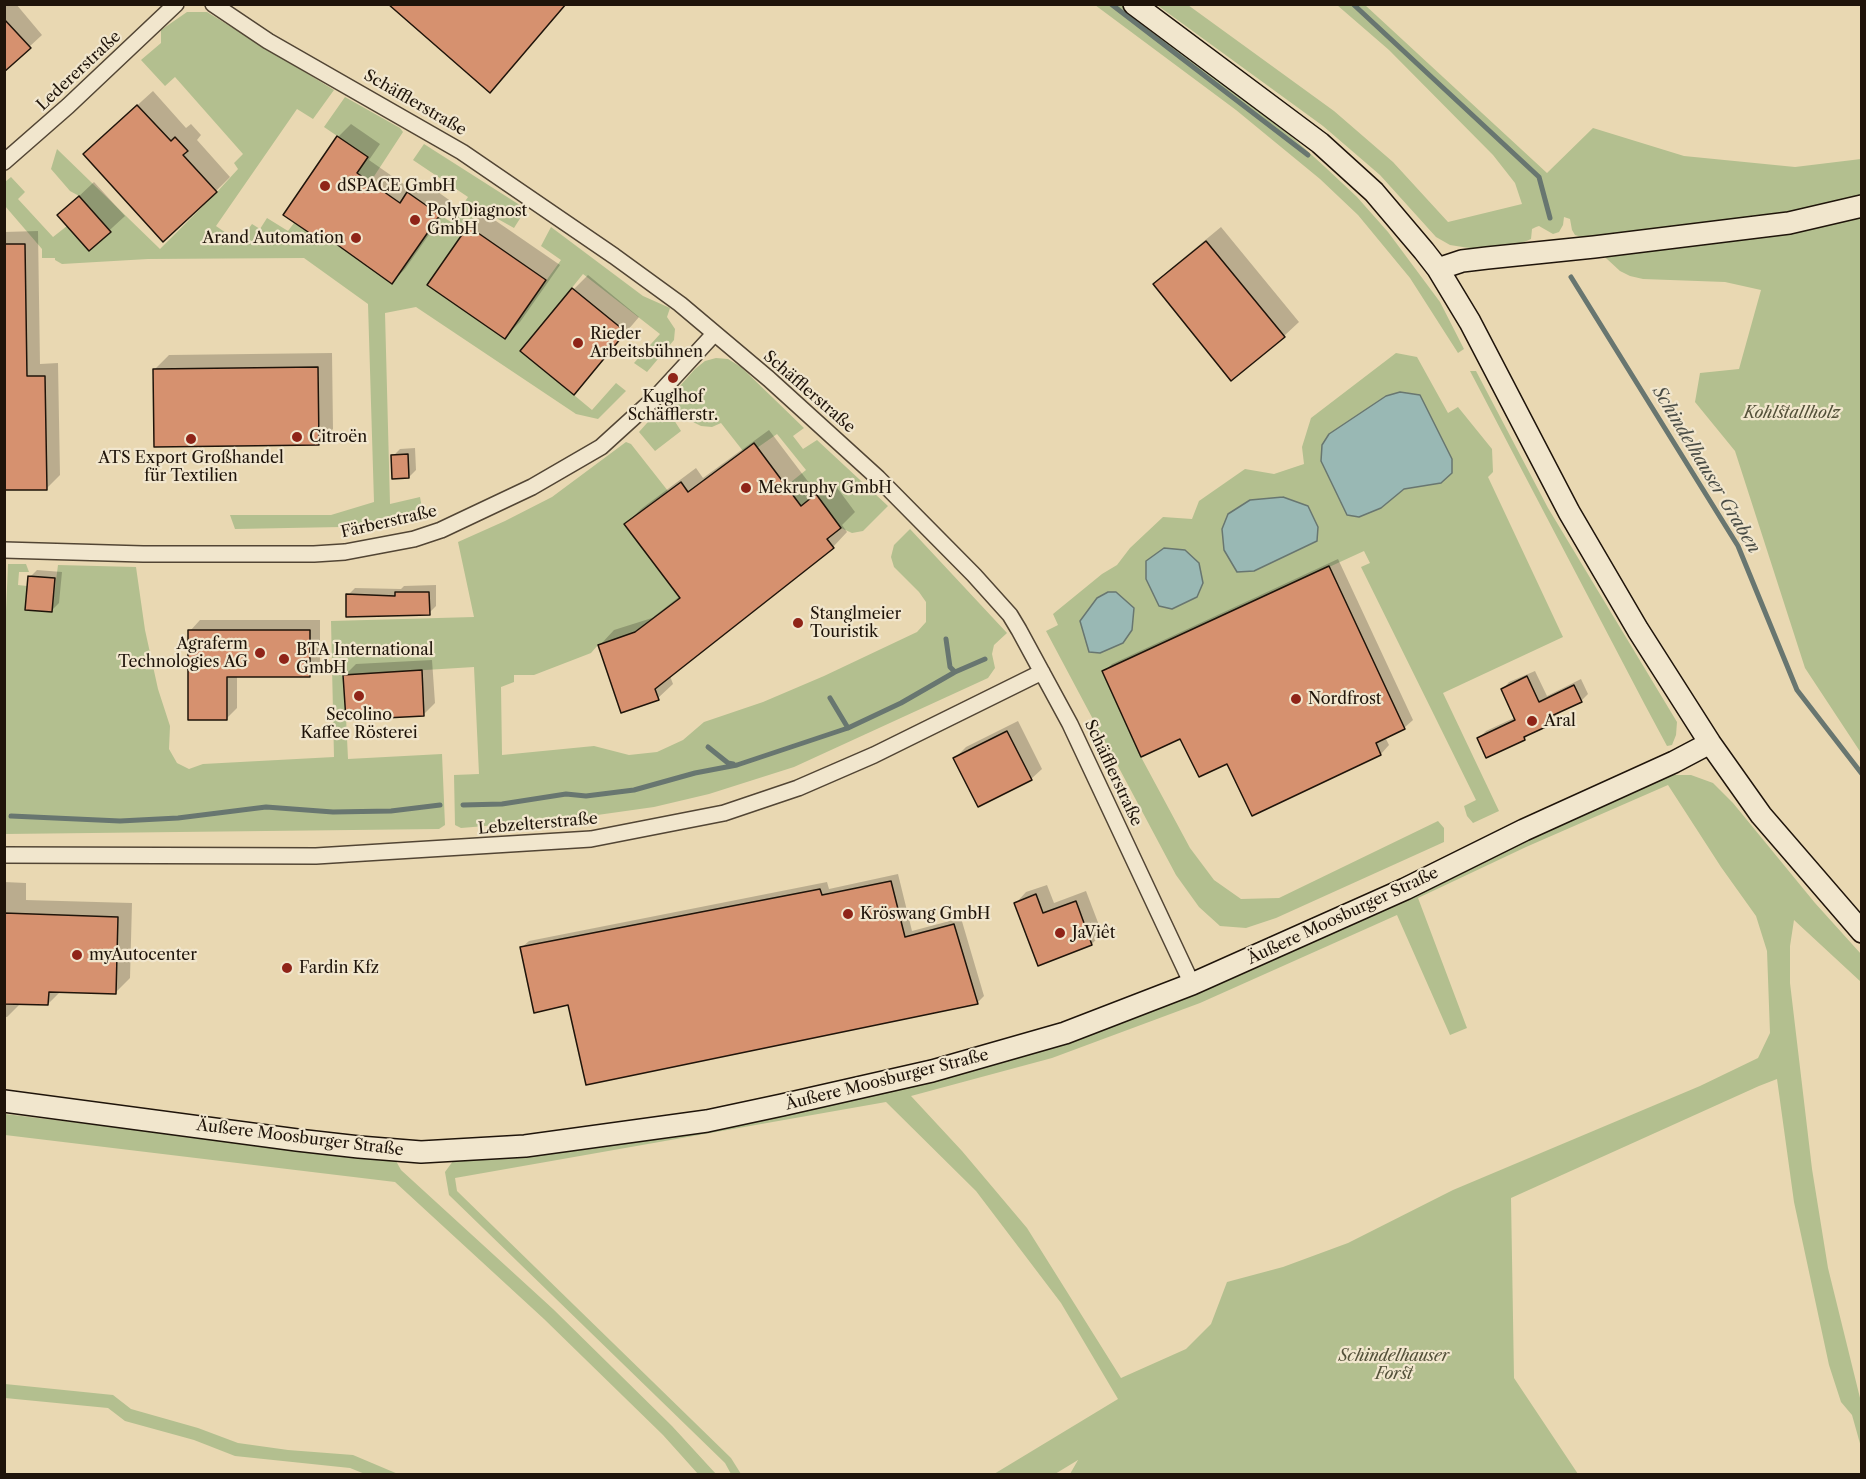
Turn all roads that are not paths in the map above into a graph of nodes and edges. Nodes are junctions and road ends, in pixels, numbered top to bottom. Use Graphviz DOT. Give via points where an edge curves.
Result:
graph roads {
  1 [pos="176,4"];
  2 [pos="213,4"];
  3 [pos="1134,4"];
  4 [pos="4,162"];
  5 [pos="1862,206"];
  6 [pos="1438,269"];
  7 [pos="714,334"];
  8 [pos="4,550"];
  9 [pos="1042,672"];
  10 [pos="1710,743"];
  11 [pos="4,855"];
  12 [pos="1862,932"];
  13 [pos="1192,984"];
  14 [pos="4,1101"];
  1 -- 4 [label="street, Ledererstraße"];
  2 -- 7 [label="street, Schäfflerstraße" via="268,41 470,157 614,256"];
  3 -- 6 [label="street" via="1348,168 1374,192"];
  5 -- 6 [label="street" via="1789,223 1462,261"];
  6 -- 10 [label="street" via="1470,322 1569,512"];
  7 -- 8 [label="street, Färberstraße" via="656,397 601,447 532,487 423,536 345,552 314,554"];
  7 -- 9 [label="street, Schäfflerstraße" via="878,478 974,575 1010,615"];
  9 -- 11 [label="street, Lebzelterstraße" via="798,788 724,813 602,837 316,856"];
  9 -- 13 [label="street, Schäfflerstraße"];
  10 -- 12 [label="street" via="1761,815"];
  10 -- 13 [label="street, Äußere Moosburger Straße" via="1405,889"];
  13 -- 14 [label="street, Äußere Moosburger Straße" via="1065,1033 932,1071 707,1121 525,1146 421,1152 359,1148"];
}
